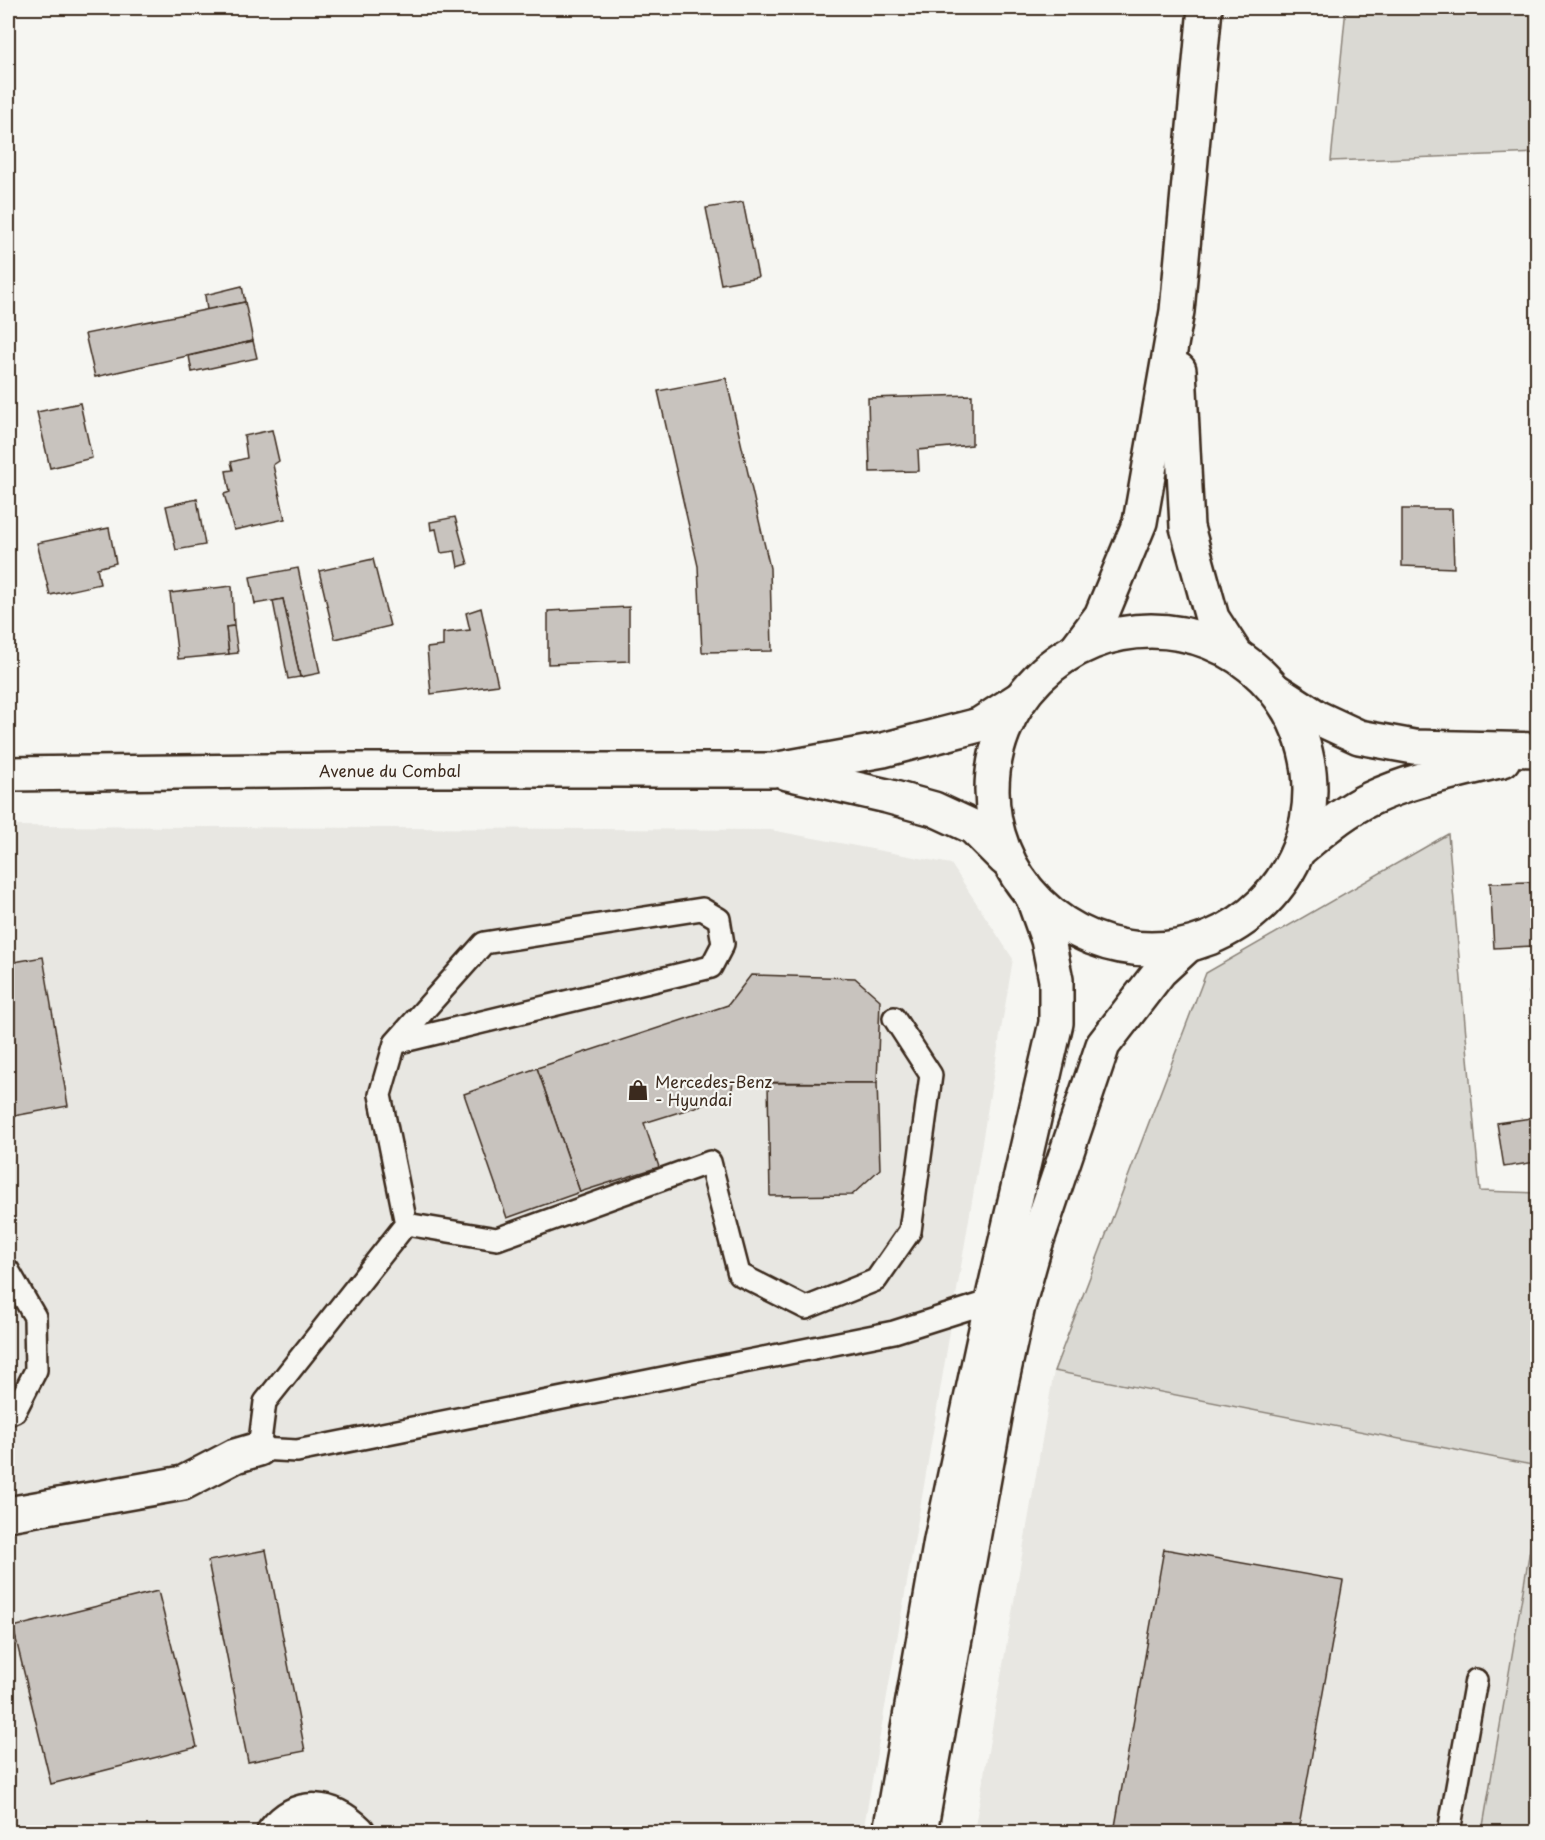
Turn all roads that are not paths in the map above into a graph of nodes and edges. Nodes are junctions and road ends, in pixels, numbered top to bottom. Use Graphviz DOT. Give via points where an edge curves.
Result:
graph roads {
  1 [pos="1205,8"];
  2 [pos="1177,311"];
  3 [pos="1077,648"];
  4 [pos="1236,655"];
  5 [pos="1275,690"];
  6 [pos="1020,698"];
  7 [pos="1538,751"];
  8 [pos="773,770"];
  9 [pos="8,774"];
  10 [pos="1299,850"];
  11 [pos="1010,864"];
  12 [pos="1032,897"];
  13 [pos="1186,947"];
  14 [pos="894,1018"];
  15 [pos="395,1043"];
  16 [pos="406,1224"];
  17 [pos="8,1270"];
  18 [pos="992,1301"];
  19 [pos="8,1414"];
  20 [pos="259,1449"];
  21 [pos="8,1514"];
  22 [pos="1476,1680"];
  23 [pos="274,1833"];
  24 [pos="358,1833"];
  25 [pos="890,1833"];
  26 [pos="920,1833"];
  27 [pos="1449,1833"];
  1 -- 2 [label="main road"];
  2 -- 3 [label="main road" via="1140,522 1101,616"];
  2 -- 4 [label="main road" via="1187,527 1212,618"];
  3 -- 4 [label="main road" via="1141,632 1185,634"];
  3 -- 6 [label="main road" via="1046,669"];
  4 -- 5 [label="main road"];
  5 -- 7 [label="main road" via="1318,718 1359,737 1414,747"];
  5 -- 10 [label="main road" via="1298,726 1309,766 1309,809"];
  6 -- 8 [label="main road" via="979,725 883,750"];
  6 -- 11 [label="main road" via="1001,736 992,779 995,823"];
  7 -- 10 [label="main road" via="1415,781 1369,799 1328,825"];
  8 -- 9 [label="main road, Avenue du Combal"];
  8 -- 11 [label="main road" via="934,809 973,827"];
  10 -- 13 [label="main road" via="1272,894 1233,927"];
  11 -- 12 [label="main road"];
  12 -- 13 [label="main road" via="1065,925 1102,943 1144,950"];
  12 -- 18 [label="main road" via="1048,940 1056,980 1056,1023"];
  13 -- 26 [label="main road" via="1160,971 1102,1045 1034,1249 1001,1384"];
  14 -- 16 [label="lane" via="931,1076 910,1231 876,1280 806,1308 739,1275 711,1162 497,1239"];
  15 -- 15 [label="lane" via="484,943 702,909 719,919 723,944 711,967"];
  15 -- 16 [label="lane" via="380,1095"];
  16 -- 20 [label="lane" via="265,1402"];
  17 -- 19 [label="lane" via="35,1317 36,1371 15,1411"];
  18 -- 20 [label="lane" via="894,1332 297,1451"];
  18 -- 25 [label="main road" via="942,1540"];
  20 -- 21 [label="main road" via="234,1456 183,1483"];
  22 -- 27 [label="lane"];
  23 -- 24 [label="main road" via="296,1814 313,1810 347,1821"];
}
